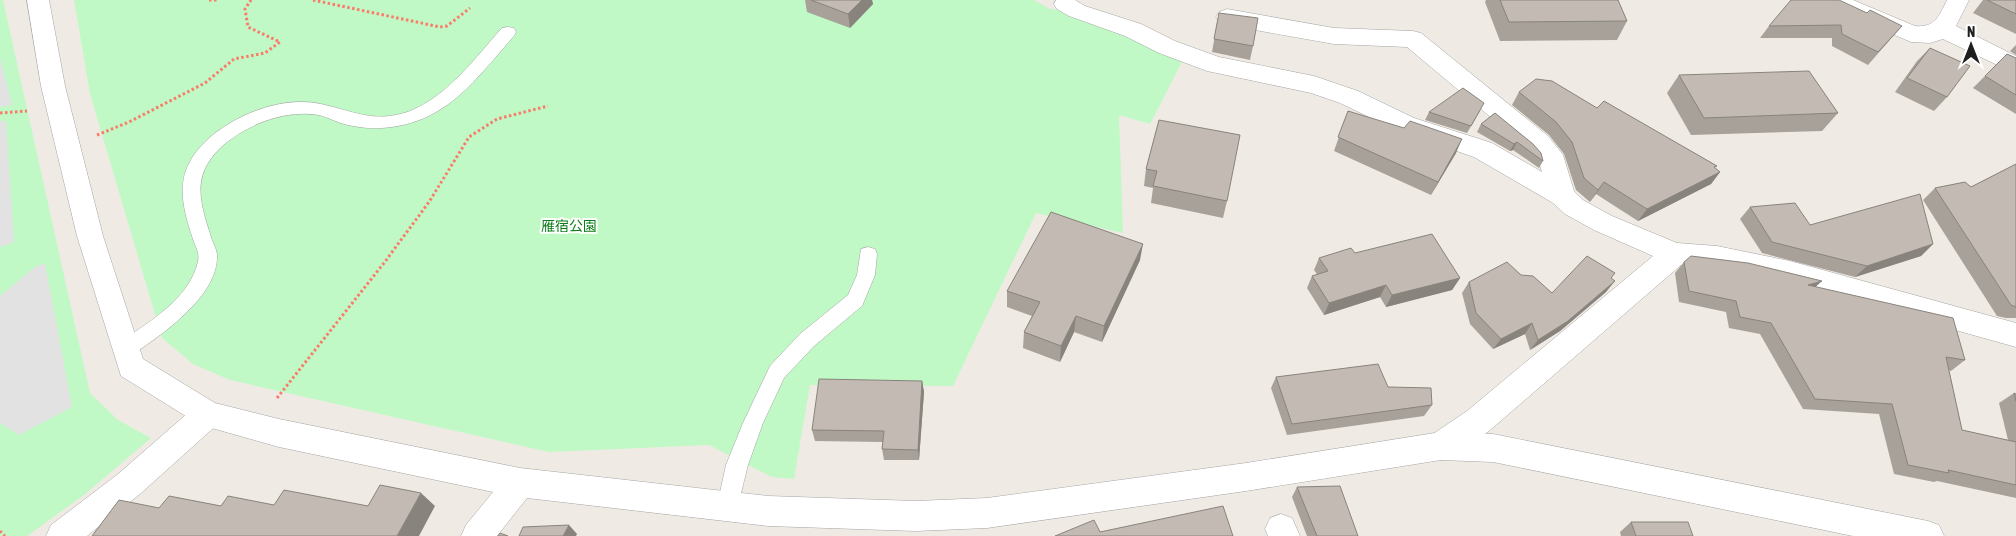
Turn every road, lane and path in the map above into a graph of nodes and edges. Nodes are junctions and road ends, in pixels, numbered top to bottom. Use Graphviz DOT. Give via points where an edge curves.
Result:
graph roads {
  1 [pos="38,0"];
  2 [pos="209,0"];
  3 [pos="218,0"];
  4 [pos="251,0"];
  5 [pos="312,0"];
  6 [pos="1833,0"];
  7 [pos="1958,0"];
  8 [pos="1065,4"];
  9 [pos="470,8"];
  10 [pos="1227,17"];
  11 [pos="1942,28"];
  12 [pos="508,32"];
  13 [pos="2016,66"];
  14 [pos="548,106"];
  15 [pos="34,110"];
  16 [pos="0,113"];
  17 [pos="94,136"];
  18 [pos="1562,196"];
  19 [pos="868,254"];
  20 [pos="1675,254"];
  21 [pos="2016,335"];
  22 [pos="125,349"];
  23 [pos="272,404"];
  24 [pos="208,414"];
  25 [pos="1441,446"];
  26 [pos="520,483"];
  27 [pos="728,506"];
  28 [pos="0,531"];
  29 [pos="5,536"];
  30 [pos="62,536"];
  31 [pos="477,536"];
  32 [pos="1928,536"];
  1 -- 22 [label="street" via="53,86 90,236"];
  2 -- 3 [label="path"];
  4 -- 17 [label="path" via="246,9 248,27 280,42 266,53 234,59 205,83"];
  5 -- 9 [label="path" via="440,27 447,26"];
  6 -- 11 [label="street" via="1911,34 1935,35"];
  7 -- 11 [label="street"];
  8 -- 18 [label="street" via="1215,65 1314,85 1349,96 1405,124 1483,150"];
  10 -- 18 [label="street" via="1334,36 1413,38 1539,143 1550,155"];
  11 -- 13 [label="street"];
  12 -- 22 [label="lane" via="460,85 425,111 398,121 371,122 317,109 294,108 267,114 220,139 202,157 191,177 189,196 208,258 200,281 164,324"];
  14 -- 23 [label="path" via="497,119 469,136 429,202"];
  15 -- 16 [label="path"];
  18 -- 20 [label="street" via="1574,207 1603,223"];
  19 -- 27 [label="lane" via="866,275 855,300 807,340 777,372 737,465"];
  20 -- 21 [label="street" via="1723,258 1812,277 1953,320"];
  20 -- 25 [label="street" via="1478,421"];
  22 -- 24 [label="street" via="131,367"];
  24 -- 26 [label="street" via="279,433"];
  24 -- 30 [label="street" via="129,484"];
  25 -- 27 [label="street" via="987,513 906,515 768,511"];
  25 -- 32 [label="street" via="1493,448"];
  26 -- 27 [label="street"];
  26 -- 31 [label="street"];
  28 -- 29 [label="path"];
}
